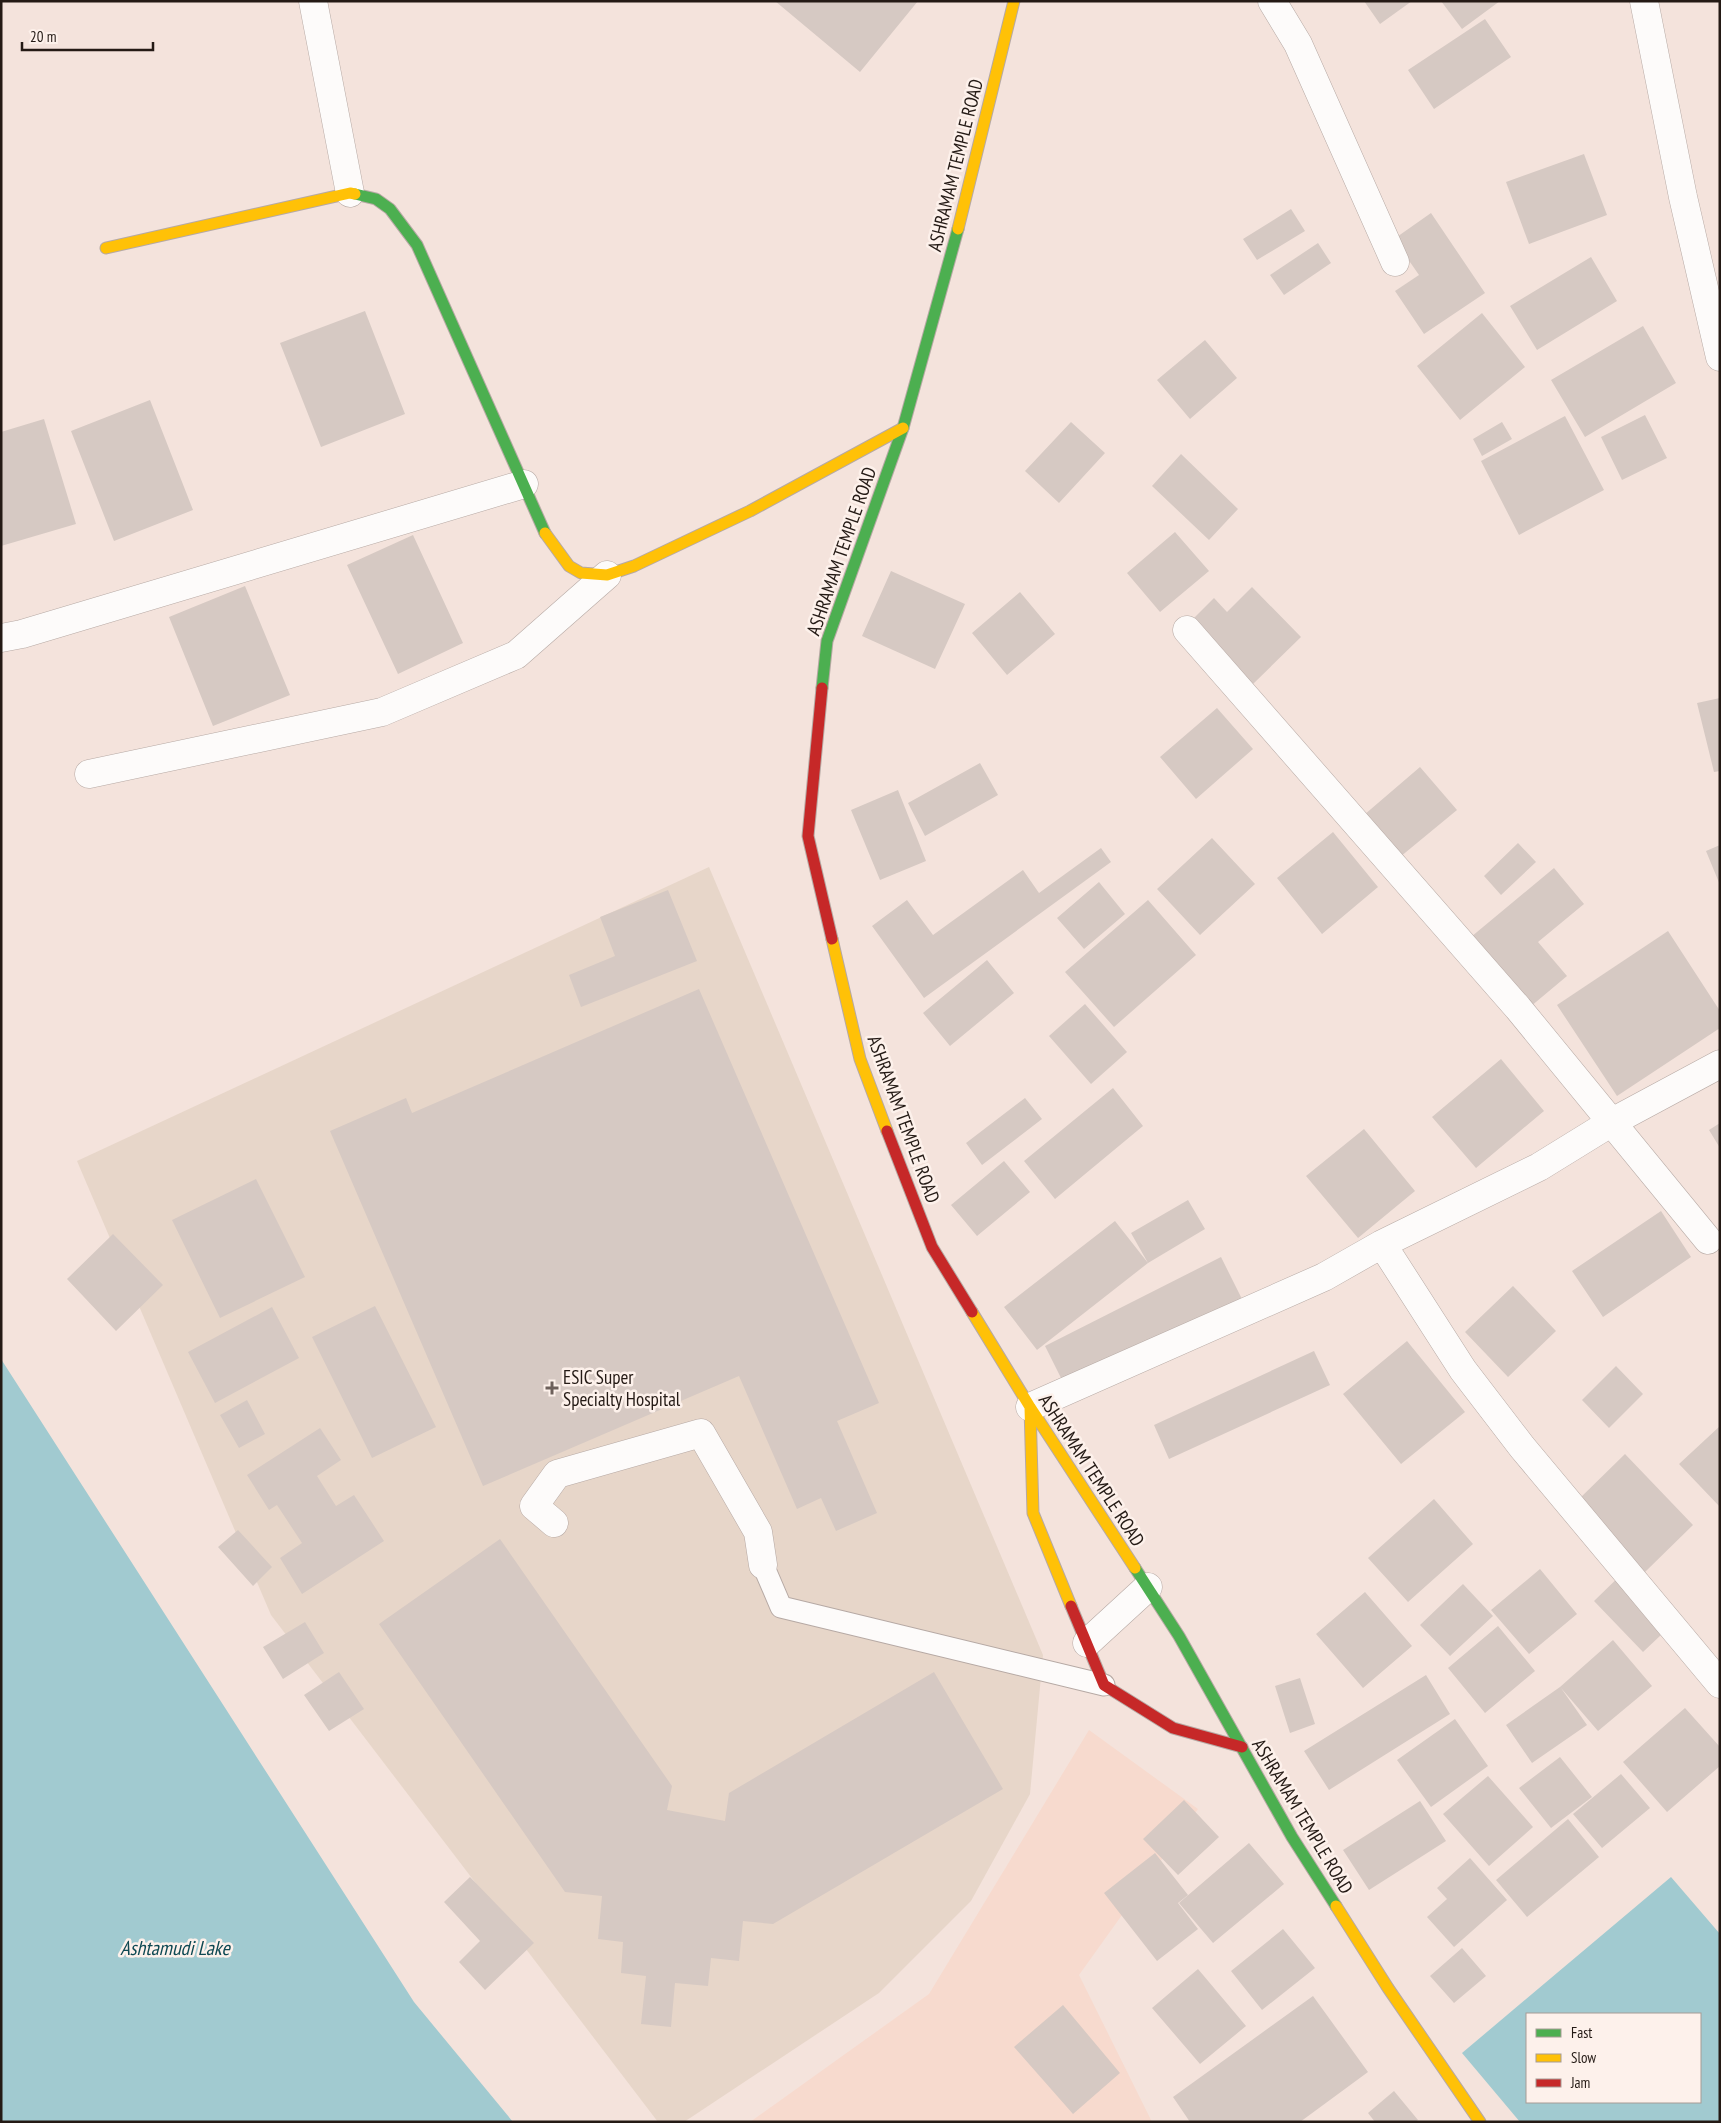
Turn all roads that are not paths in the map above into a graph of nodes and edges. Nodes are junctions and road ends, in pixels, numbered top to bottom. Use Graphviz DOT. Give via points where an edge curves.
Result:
graph roads {
  1 [pos="313,1"];
  2 [pos="1014,1"];
  3 [pos="1272,1"];
  4 [pos="1644,1"];
  5 [pos="350,193"];
  6 [pos="106,248"];
  7 [pos="1395,262"];
  8 [pos="1720,357"];
  9 [pos="903,428"];
  10 [pos="524,484"];
  11 [pos="607,575"];
  12 [pos="1187,630"];
  13 [pos="1,638"];
  14 [pos="89,774"];
  15 [pos="1720,1064"];
  16 [pos="1612,1122"];
  17 [pos="1708,1240"];
  18 [pos="1382,1244"];
  19 [pos="1030,1407"];
  20 [pos="554,1523"];
  21 [pos="763,1565"];
  22 [pos="1148,1588"];
  23 [pos="1087,1643"];
  24 [pos="1720,1684"];
  25 [pos="1104,1685"];
  26 [pos="1242,1747"];
  27 [pos="1480,2122"];
  1 -- 5 [label="street"];
  2 -- 9 [label="street, ASHRAMAM TEMPLE ROAD" via="962,214"];
  3 -- 7 [label="street" via="1298,44"];
  4 -- 8 [label="street" via="1683,197"];
  5 -- 6 [label="street"];
  5 -- 10 [label="street" via="376,199 390,209 417,245"];
  9 -- 11 [label="street" via="750,511 634,566"];
  9 -- 19 [label="street, ASHRAMAM TEMPLE ROAD" via="827,641 808,836 860,1059 932,1247"];
  10 -- 11 [label="street" via="545,534 570,566 581,573"];
  10 -- 13 [label="street"];
  11 -- 14 [label="street" via="516,655 382,712"];
  12 -- 16 [label="street" via="1511,1000"];
  15 -- 16 [label="street"];
  16 -- 17 [label="street"];
  16 -- 18 [label="street" via="1539,1167"];
  18 -- 19 [label="street" via="1324,1277"];
  18 -- 24 [label="street" via="1463,1370 1522,1447"];
  19 -- 22 [label="street, ASHRAMAM TEMPLE ROAD"];
  19 -- 23 [label="street" via="1032,1513"];
  20 -- 21 [label="street" via="534,1506 557,1474 700,1433 758,1532"];
  21 -- 25 [label="lane" via="782,1607"];
  22 -- 23 [label="street"];
  22 -- 26 [label="street, ASHRAMAM TEMPLE ROAD"];
  23 -- 25 [label="street"];
  25 -- 26 [label="street" via="1173,1728"];
  26 -- 27 [label="street, ASHRAMAM TEMPLE ROAD" via="1292,1837 1388,1988"];
}
